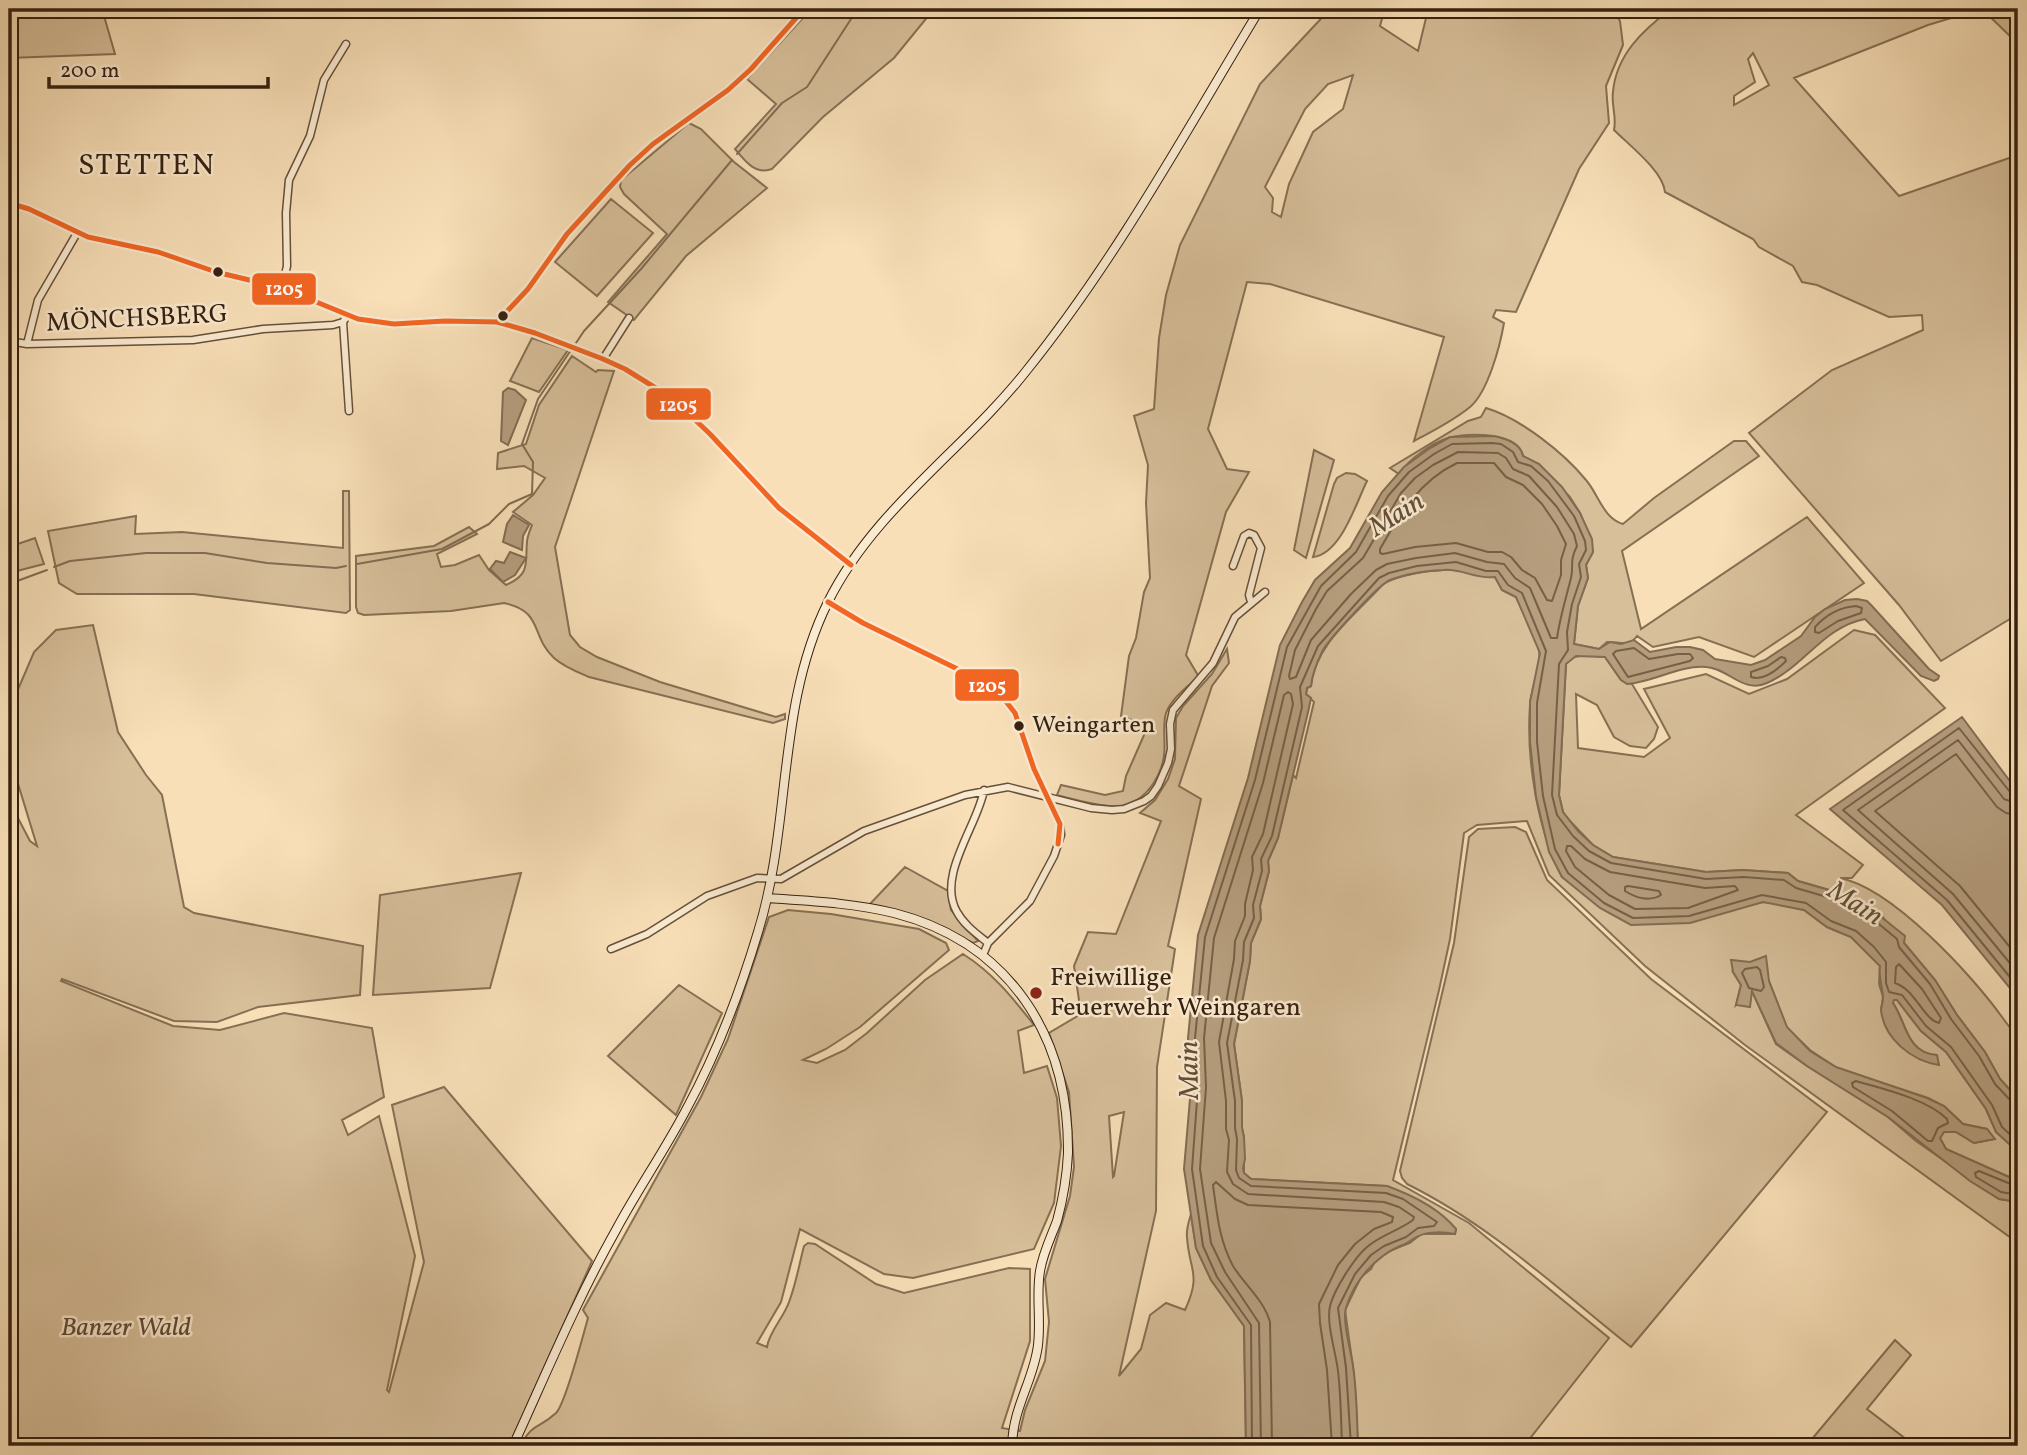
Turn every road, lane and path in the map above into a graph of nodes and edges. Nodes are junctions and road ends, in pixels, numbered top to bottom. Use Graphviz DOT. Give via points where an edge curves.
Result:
graph roads {
  1 [pos="804,9"];
  2 [pos="1260,9"];
  3 [pos="346,44"];
  4 [pos="9,203"];
  5 [pos="77,233"];
  6 [pos="282,288"];
  7 [pos="629,318"];
  8 [pos="345,319"];
  9 [pos="498,322"];
  10 [pos="9,341"];
  11 [pos="27,344"];
  12 [pos="603,359"];
  13 [pos="349,411"];
  14 [pos="851,565"];
  15 [pos="1233,566"];
  16 [pos="1265,592"];
  17 [pos="828,602"];
  18 [pos="1251,602"];
  19 [pos="984,790"];
  20 [pos="1048,798"];
  21 [pos="772,879"];
  22 [pos="768,898"];
  23 [pos="988,943"];
  24 [pos="611,949"];
  25 [pos="983,955"];
  26 [pos="513,1446"];
  27 [pos="1012,1446"];
  1 -- 9 [label="street" via="728,90 653,144 615,181"];
  2 -- 14 [label="street" via="1121,240 1051,341 891,514"];
  3 -- 6 [label="street" via="324,80 310,136 289,180 288,265"];
  4 -- 5 [label="street"];
  5 -- 6 [label="street"];
  5 -- 11 [label="street" via="38,300"];
  6 -- 8 [label="street"];
  7 -- 12 [label="street"];
  8 -- 9 [label="street" via="394,324"];
  8 -- 11 [label="street, MÖNCHSBERG" via="193,340"];
  8 -- 13 [label="street"];
  9 -- 12 [label="street"];
  10 -- 11 [label="street, MÖNCHSBERG"];
  12 -- 14 [label="street" via="652,384 688,412 779,508"];
  14 -- 17 [label="street"];
  15 -- 18 [label="street" via="1244,536 1251,533 1261,548"];
  16 -- 18 [label="street"];
  17 -- 20 [label="street" via="986,684 1008,703"];
  17 -- 21 [label="street" via="804,666 789,732"];
  18 -- 20 [label="street" via="1236,617 1213,663 1173,710 1168,763 1152,796 1112,810"];
  19 -- 20 [label="street" via="1008,787"];
  19 -- 21 [label="street" via="881,823 791,875"];
  19 -- 23 [label="street" via="959,851 952,894 962,920"];
  20 -- 23 [label="street" via="1060,824 1054,856 1030,901"];
  21 -- 22 [label="street"];
  21 -- 24 [label="street" via="757,878 729,887"];
  22 -- 25 [label="street" via="894,913 947,934"];
  22 -- 26 [label="street" via="706,1070 601,1259"];
  23 -- 25 [label="street"];
  25 -- 27 [label="street" via="1038,1018 1058,1069 1066,1112 1065,1184 1040,1270 1038,1345 1017,1408"];
}
